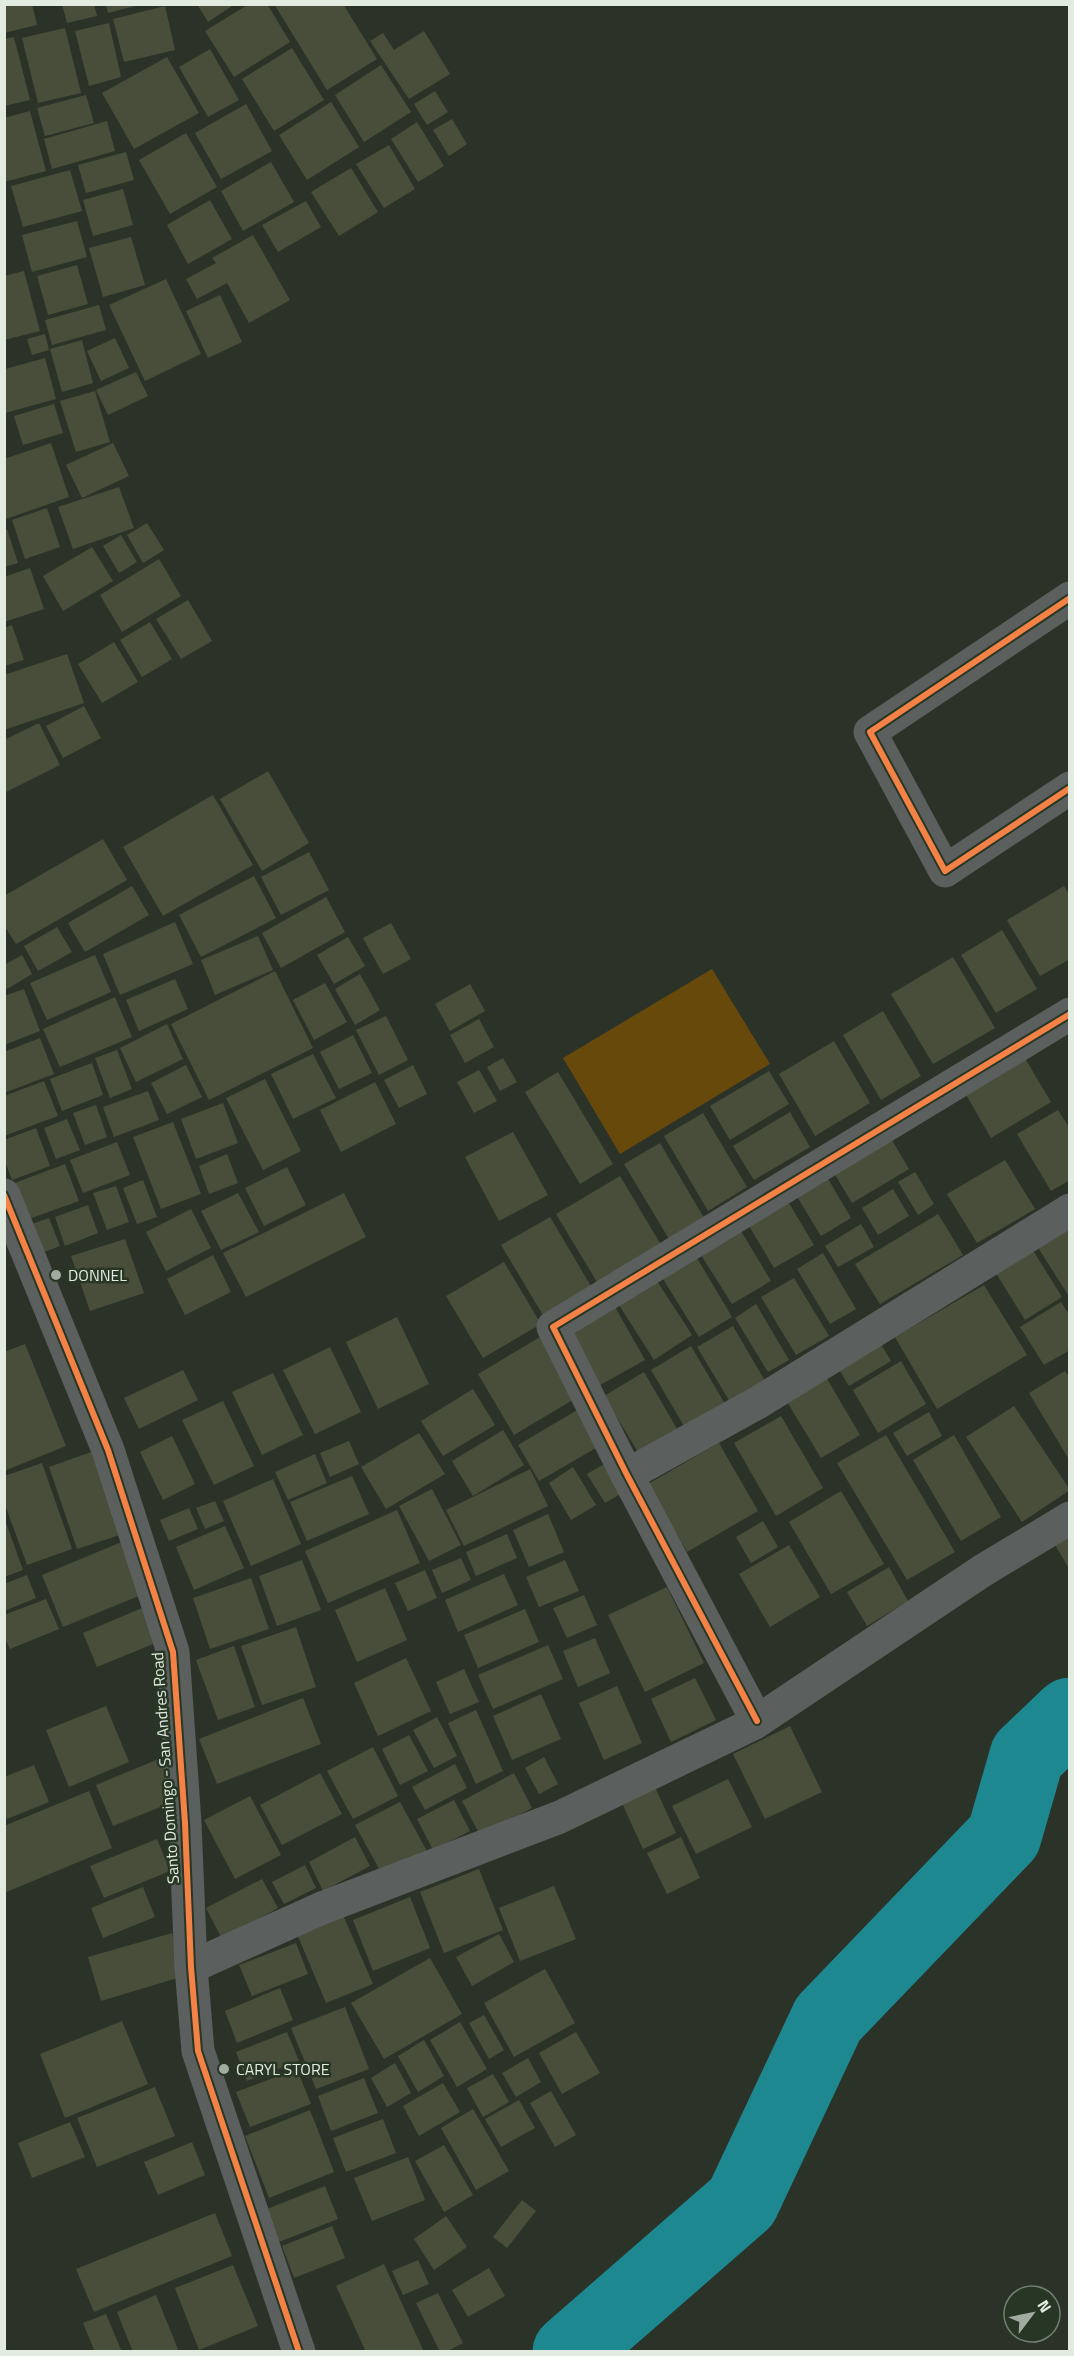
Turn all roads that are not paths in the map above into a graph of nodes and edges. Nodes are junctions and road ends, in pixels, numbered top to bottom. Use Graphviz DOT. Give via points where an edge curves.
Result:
graph roads {
  1 [pos="1070,598"];
  2 [pos="1070,788"];
  3 [pos="1070,1014"];
  4 [pos="4,1195"];
  5 [pos="1070,1210"];
  6 [pos="627,1475"];
  7 [pos="1070,1518"];
  8 [pos="757,1721"];
  9 [pos="191,1966"];
  10 [pos="299,2352"];
  1 -- 2 [label="street" via="870,732 945,871"];
  3 -- 6 [label="street" via="553,1327"];
  4 -- 9 [label="street, Santo Domingo - San Andres Road" via="108,1450 173,1652"];
  5 -- 6 [label="street" via="759,1402"];
  6 -- 8 [label="street"];
  7 -- 8 [label="street" via="982,1571"];
  8 -- 9 [label="street" via="560,1817 322,1908"];
  9 -- 10 [label="street, Santo Domingo - San Andres Road" via="198,2051"];
}
